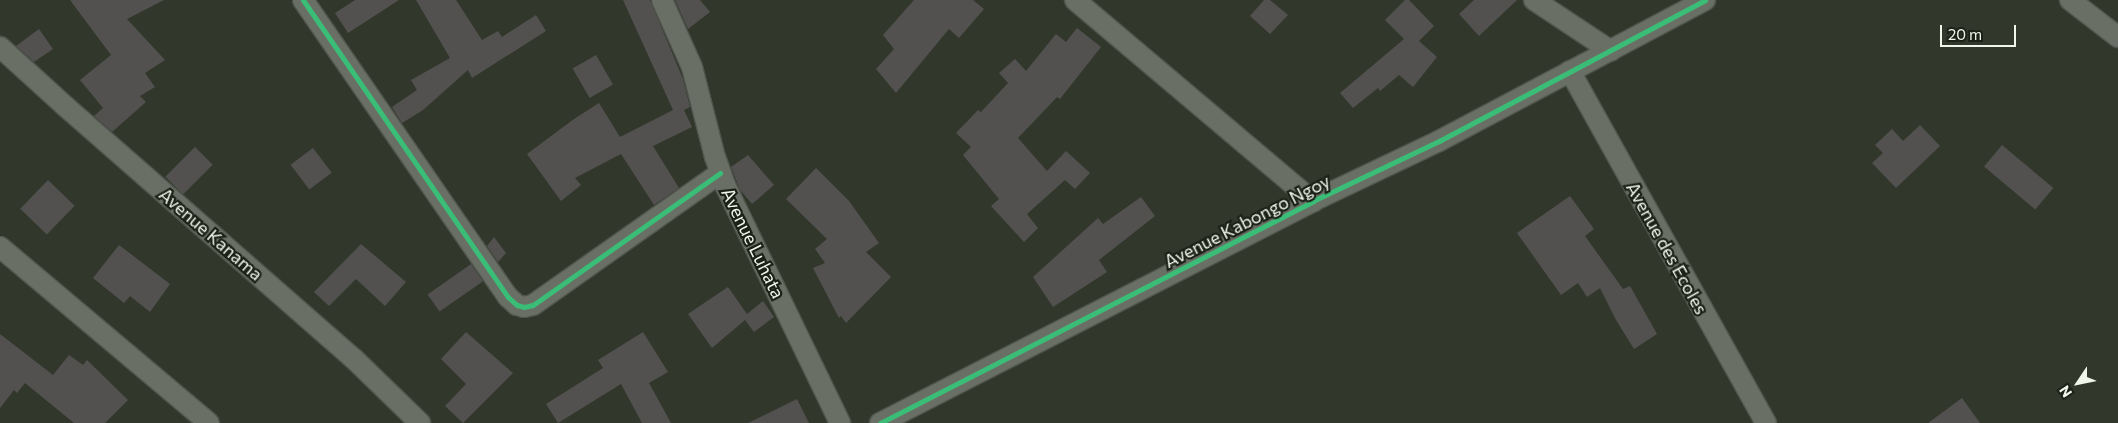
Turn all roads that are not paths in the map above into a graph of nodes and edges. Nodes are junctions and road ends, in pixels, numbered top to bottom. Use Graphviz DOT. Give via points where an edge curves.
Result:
graph roads {
  1 [pos="303,0"];
  2 [pos="662,0"];
  3 [pos="1075,0"];
  4 [pos="1534,0"];
  5 [pos="1705,0"];
  6 [pos="2070,0"];
  7 [pos="2118,37"];
  8 [pos="0,46"];
  9 [pos="1611,51"];
  10 [pos="1570,71"];
  11 [pos="720,173"];
  12 [pos="1313,201"];
  13 [pos="0,247"];
  14 [pos="209,423"];
  15 [pos="420,423"];
  16 [pos="840,423"];
  17 [pos="880,423"];
  18 [pos="1766,423"];
  1 -- 11 [label="street" via="508,297 518,305 533,305"];
  2 -- 11 [label="street, Avenue Luhata" via="692,67"];
  3 -- 12 [label="street"];
  4 -- 9 [label="street"];
  5 -- 9 [label="street, Avenue Kabongo Ngoy"];
  6 -- 7 [label="street"];
  8 -- 15 [label="street, Avenue Kanama" via="72,113 354,359"];
  9 -- 10 [label="street, Avenue Kabongo Ngoy"];
  10 -- 12 [label="street, Avenue Kabongo Ngoy" via="1439,141"];
  10 -- 18 [label="street, Avenue des Ecoles"];
  11 -- 16 [label="street, Avenue Luhata"];
  12 -- 17 [label="street, Avenue Kabongo Ngoy"];
  13 -- 14 [label="street"];
}
